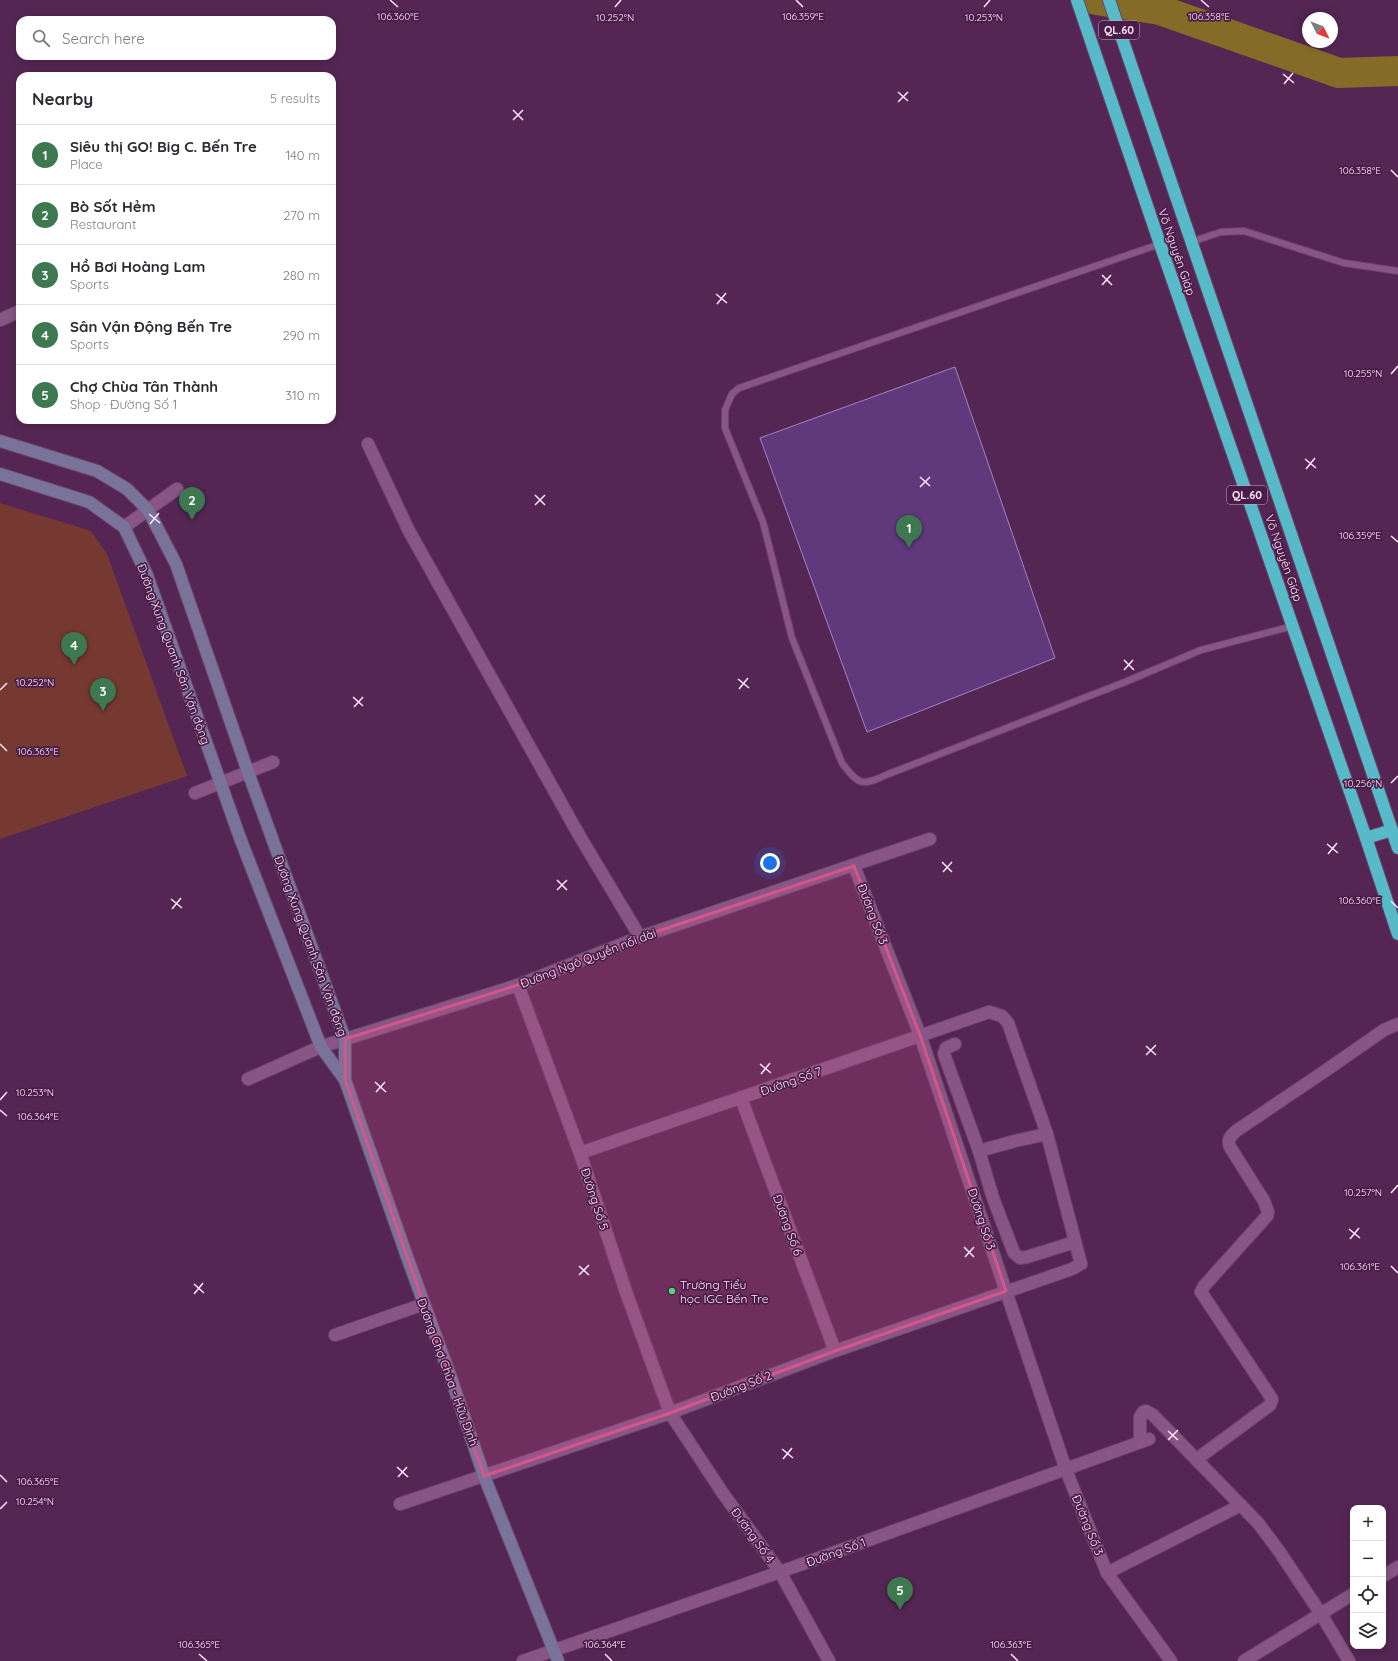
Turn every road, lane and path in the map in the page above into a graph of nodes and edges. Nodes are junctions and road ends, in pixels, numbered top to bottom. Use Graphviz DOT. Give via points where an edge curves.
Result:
graph roads {
  1 [pos="1077,0"];
  2 [pos="1109,0"];
  3 [pos="1191,242"];
  4 [pos="1160,244"];
  5 [pos="1398,271"];
  6 [pos="16,313"];
  7 [pos="0,320"];
  8 [pos="0,441"];
  9 [pos="368,444"];
  10 [pos="0,474"];
  11 [pos="177,489"];
  12 [pos="148,510"];
  13 [pos="124,527"];
  14 [pos="1293,626"];
  15 [pos="273,762"];
  16 [pos="248,772"];
  17 [pos="221,783"];
  18 [pos="195,793"];
  19 [pos="1392,830"];
  20 [pos="1366,838"];
  21 [pos="930,839"];
  22 [pos="1398,848"];
  23 [pos="854,866"];
  24 [pos="1398,934"];
  25 [pos="640,937"];
  26 [pos="518,985"];
  27 [pos="1398,1024"];
  28 [pos="920,1036"];
  29 [pos="345,1039"];
  30 [pos="955,1044"];
  31 [pos="321,1047"];
  32 [pos="248,1079"];
  33 [pos="345,1080"];
  34 [pos="741,1098"];
  35 [pos="1047,1134"];
  36 [pos="979,1151"];
  37 [pos="580,1153"];
  38 [pos="1076,1242"];
  39 [pos="1006,1291"];
  40 [pos="424,1304"];
  41 [pos="335,1335"];
  42 [pos="835,1351"];
  43 [pos="670,1413"];
  44 [pos="1197,1459"];
  45 [pos="1066,1470"];
  46 [pos="484,1476"];
  47 [pos="400,1504"];
  48 [pos="1241,1505"];
  49 [pos="1398,1567"];
  50 [pos="780,1572"];
  51 [pos="1107,1573"];
  52 [pos="1386,1574"];
  53 [pos="1350,1596"];
  54 [pos="1321,1614"];
  55 [pos="556,1656"];
  56 [pos="523,1661"];
  57 [pos="829,1661"];
  58 [pos="1172,1661"];
  59 [pos="1244,1661"];
  60 [pos="1349,1661"];
  1 -- 4 [label="highway, Võ Nguyên Giáp / QL.60"];
  2 -- 3 [label="highway, Võ Nguyên Giáp / QL.60"];
  3 -- 5 [label="lane" via="1220,232 1244,231 1344,263"];
  3 -- 19 [label="highway, Võ Nguyên Giáp / QL.60"];
  4 -- 14 [label="highway, Võ Nguyên Giáp / QL.60"];
  4 -- 14 [label="lane" via="739,388 732,394 725,410 725,428 762,522 792,638 842,763 854,779 864,782 873,781 1201,650"];
  6 -- 7 [label="street"];
  8 -- 12 [label="street, Đường Xung Quanh Sân Vận động" via="97,471 128,489"];
  9 -- 25 [label="street" via="409,531 579,835"];
  10 -- 13 [label="street, Đường Xung Quanh Sân Vận động" via="89,502"];
  11 -- 12 [label="street"];
  12 -- 13 [label="street"];
  12 -- 16 [label="street, Đường Xung Quanh Sân Vận động" via="176,564"];
  13 -- 17 [label="street, Đường Xung Quanh Sân Vận động" via="147,575"];
  14 -- 20 [label="highway, Võ Nguyên Giáp / QL.60"];
  15 -- 16 [label="street"];
  16 -- 17 [label="street"];
  16 -- 29 [label="street, Đường Xung Quanh Sân Vận động"];
  17 -- 18 [label="street"];
  17 -- 31 [label="street, Đường Xung Quanh Sân Vận động"];
  19 -- 20 [label="highway"];
  19 -- 22 [label="highway, Võ Nguyên Giáp / QL.60"];
  20 -- 24 [label="highway, Võ Nguyên Giáp / QL.60"];
  21 -- 23 [label="street, Đường Ngô Quyền nối dài"];
  23 -- 25 [label="street, Đường Ngô Quyền nối dài"];
  23 -- 28 [label="street, Đường Số 3"];
  25 -- 26 [label="street, Đường Ngô Quyền nối dài"];
  26 -- 29 [label="street, Đường Ngô Quyền nối dài"];
  26 -- 37 [label="street, Đường Số 5"];
  27 -- 44 [label="street" via="1384,1030 1229,1138 1230,1147 1264,1201 1268,1212 1201,1292 1272,1402"];
  28 -- 34 [label="street, Đường Số 7"];
  28 -- 35 [label="street, Đường Số 7" via="988,1012 1002,1016 1008,1023"];
  28 -- 39 [label="street, Đường Số 3"];
  29 -- 31 [label="street, Đường Ngô Quyền nối dài"];
  29 -- 33 [label="street, Đường Xung Quanh Sân Vận động"];
  30 -- 36 [label="street" via="946,1048 944,1054"];
  31 -- 32 [label="street, Đường Ngô Quyền nối dài"];
  31 -- 33 [label="street, Đường Xung Quanh Sân Vận động"];
  33 -- 40 [label="street, Đường Chợ Chùa - Hữu Định"];
  34 -- 37 [label="street, Đường Số 7"];
  34 -- 42 [label="street, Đường Số 6"];
  35 -- 36 [label="street"];
  35 -- 38 [label="street"];
  36 -- 38 [label="street" via="993,1198 1014,1253 1020,1258 1027,1257"];
  37 -- 43 [label="street, Đường Số 5"];
  38 -- 39 [label="street, Đường Số 2" via="1081,1264"];
  39 -- 42 [label="street, Đường Số 2"];
  39 -- 45 [label="street, Đường Số 3"];
  40 -- 41 [label="street"];
  40 -- 46 [label="street, Đường Chợ Chùa - Hữu Định"];
  42 -- 43 [label="street, Đường Số 2"];
  43 -- 46 [label="street, Đường Số 2"];
  43 -- 50 [label="street, Đường Số 4" via="722,1492"];
  44 -- 45 [label="street, Đường Số 1" via="1146,1411 1140,1417 1145,1441"];
  44 -- 48 [label="street"];
  45 -- 50 [label="street, Đường Số 1"];
  45 -- 51 [label="street, Đường Số 3"];
  46 -- 47 [label="street, Đường Số 2"];
  46 -- 55 [label="street, Đường Chợ Chùa - Hữu Định"];
  48 -- 51 [label="street"];
  48 -- 54 [label="street" via="1279,1551"];
  49 -- 52 [label="street"];
  50 -- 55 [label="street, Đường Số 1"];
  50 -- 57 [label="street, Đường Số 4"];
  51 -- 58 [label="street, Đường Số 3"];
  53 -- 54 [label="street"];
  54 -- 59 [label="street"];
  54 -- 60 [label="street"];
  55 -- 56 [label="street, Đường Số 1"];
}
